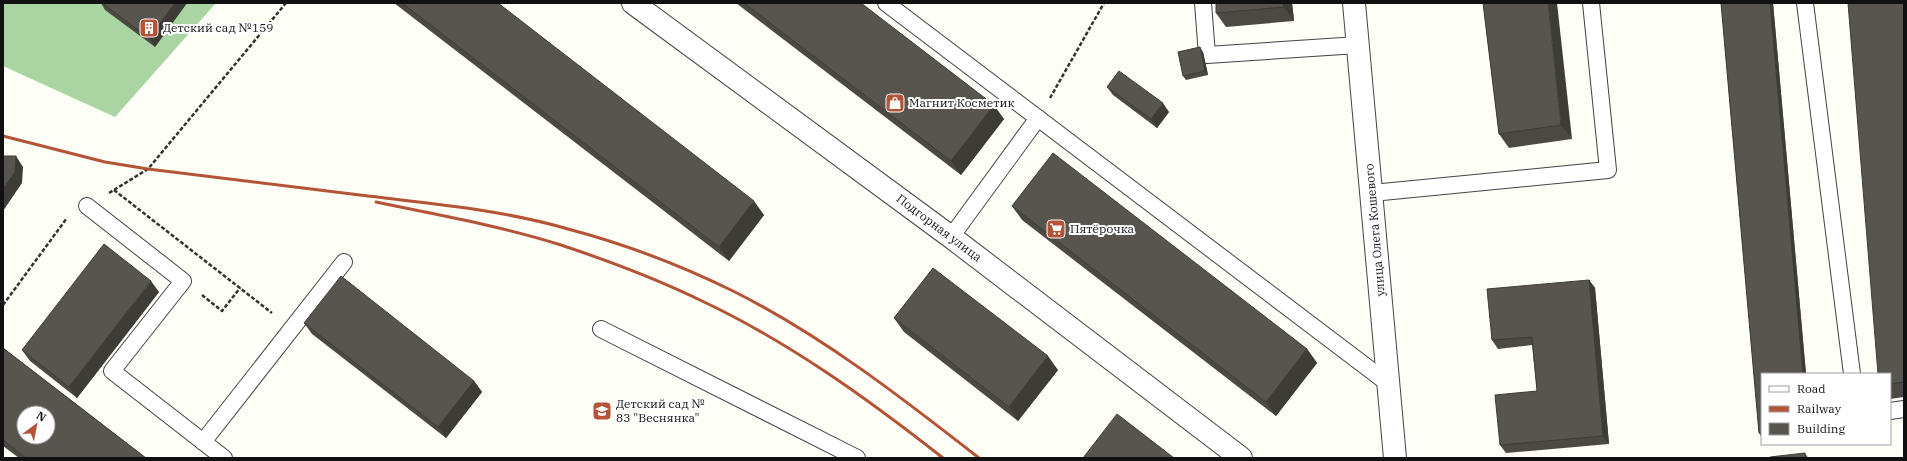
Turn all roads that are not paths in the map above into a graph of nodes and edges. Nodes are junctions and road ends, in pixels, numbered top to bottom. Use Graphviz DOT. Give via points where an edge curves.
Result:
graph roads {
  1 [pos="633,3"];
  2 [pos="886,3"];
  3 [pos="1203,3"];
  4 [pos="1354,3"];
  5 [pos="1592,3"];
  6 [pos="1805,3"];
  7 [pos="1358,45"];
  8 [pos="1038,118"];
  9 [pos="1372,193"];
  10 [pos="88,206"];
  11 [pos="951,237"];
  12 [pos="344,262"];
  13 [pos="601,329"];
  14 [pos="1852,373"];
  15 [pos="1389,384"];
  16 [pos="1904,409"];
  17 [pos="1891,411"];
  18 [pos="203,442"];
  19 [pos="224,458"];
  20 [pos="857,458"];
  21 [pos="1241,458"];
  22 [pos="1395,458"];
  1 -- 11 [label="street, Подгорная улица"];
  2 -- 8 [label="lane"];
  3 -- 7 [label="lane" via="1207,55"];
  4 -- 7 [label="street, улица Олега Кошевого"];
  5 -- 9 [label="lane" via="1608,170"];
  6 -- 14 [label="lane"];
  7 -- 9 [label="street, улица Олега Кошевого"];
  8 -- 11 [label="lane"];
  8 -- 15 [label="lane"];
  9 -- 15 [label="street, улица Олега Кошевого"];
  10 -- 18 [label="lane" via="183,281 112,371"];
  11 -- 21 [label="street, Подгорная улица"];
  12 -- 18 [label="lane"];
  13 -- 20 [label="lane"];
  15 -- 22 [label="street, улица Олега Кошевого"];
  16 -- 17 [label="lane"];
  18 -- 19 [label="lane"];
}
